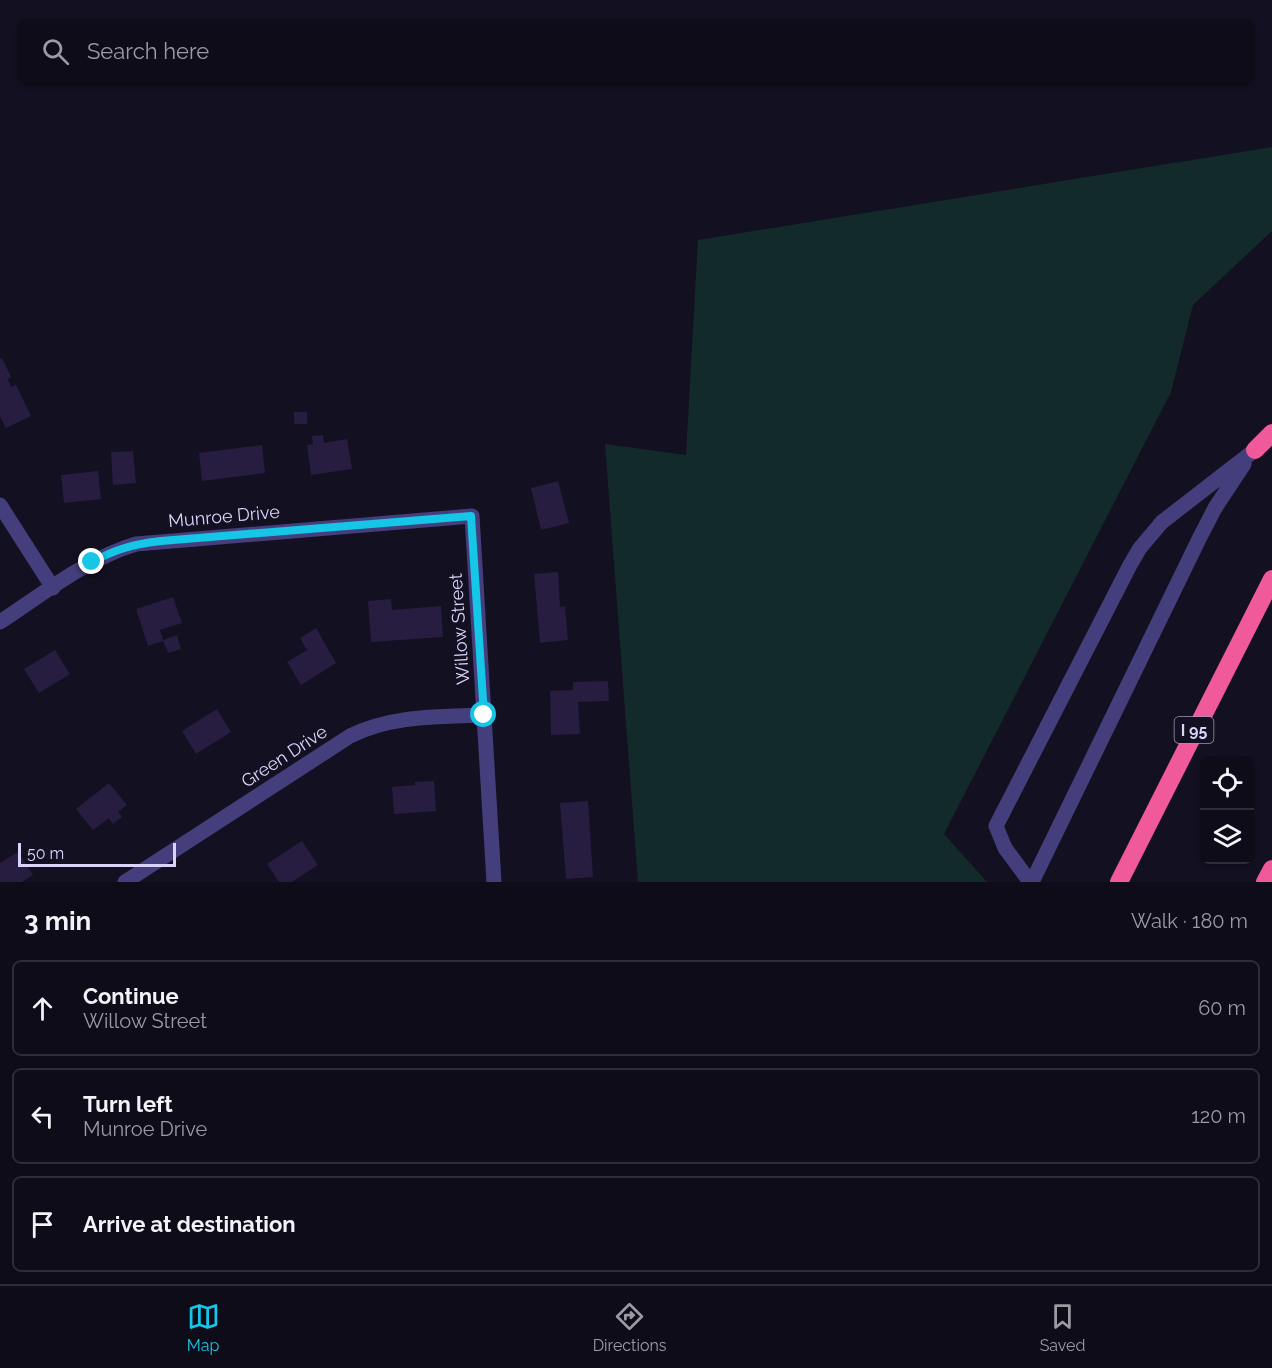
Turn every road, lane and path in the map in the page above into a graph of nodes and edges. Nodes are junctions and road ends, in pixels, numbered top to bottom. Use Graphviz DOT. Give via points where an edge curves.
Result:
graph roads {
  1 [pos="1272,433"];
  2 [pos="1255,450"];
  3 [pos="0,505"];
  4 [pos="471,516"];
  5 [pos="1272,579"];
  6 [pos="53,588"];
  7 [pos="0,622"];
  8 [pos="484,715"];
  9 [pos="1272,869"];
  10 [pos="125,882"];
  11 [pos="494,882"];
  12 [pos="1031,882"];
  13 [pos="1119,882"];
  14 [pos="1265,882"];
  1 -- 2 [label="highway"];
  2 -- 12 [label="street" via="1215,508"];
  2 -- 12 [label="street" via="1162,522 1130,565 996,826 1005,848"];
  3 -- 6 [label="street"];
  4 -- 6 [label="street, Munroe Drive" via="136,544 114,551"];
  4 -- 8 [label="street, Willow Street"];
  5 -- 13 [label="highway, I 95"];
  6 -- 7 [label="street, Munroe Drive"];
  8 -- 10 [label="street, Green Drive" via="402,719 367,728"];
  8 -- 11 [label="street, Willow Street"];
  9 -- 14 [label="highway"];
}
